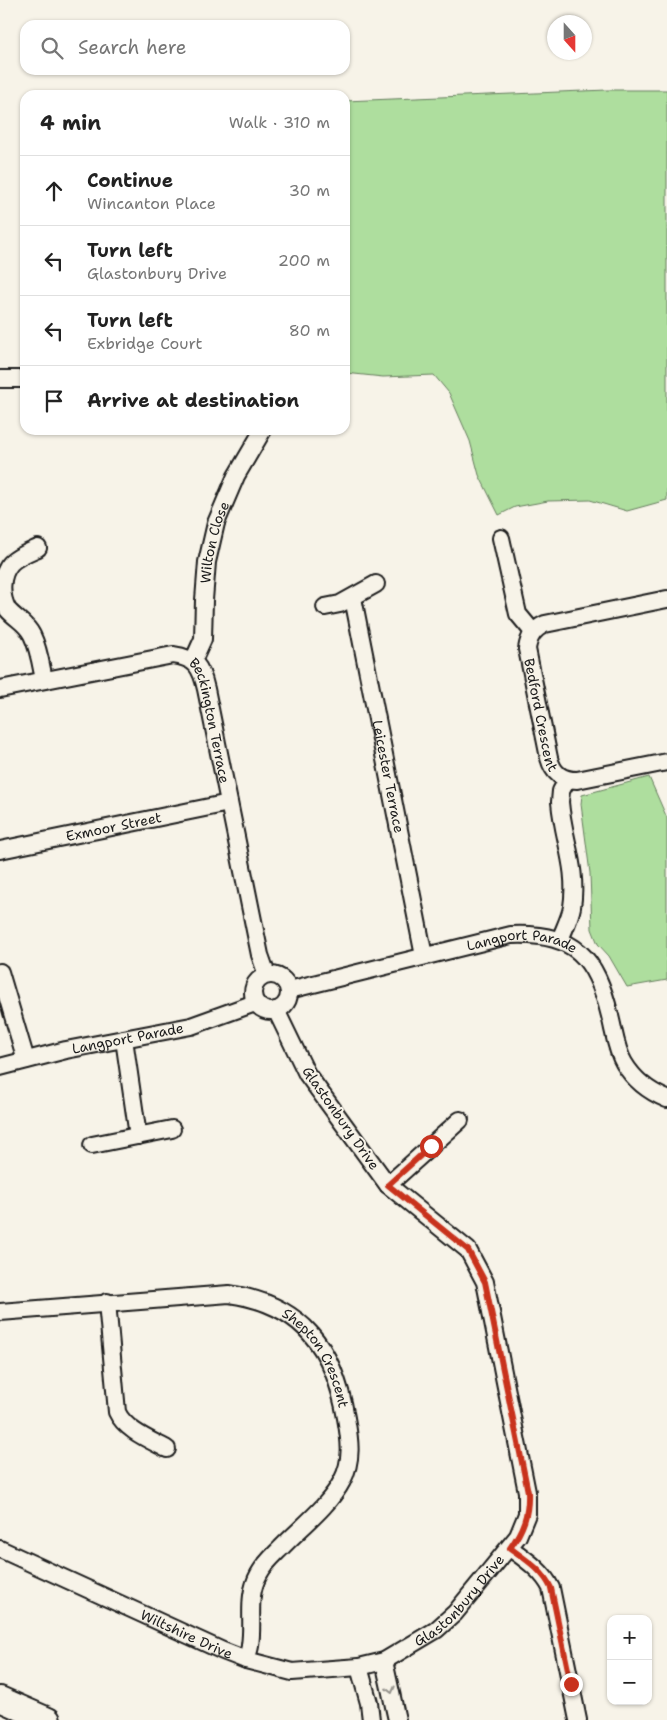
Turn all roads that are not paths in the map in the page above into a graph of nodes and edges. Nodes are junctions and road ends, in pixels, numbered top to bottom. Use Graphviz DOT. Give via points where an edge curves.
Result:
graph roads {
  1 [pos="0,379"];
  2 [pos="20,379"];
  3 [pos="260,435"];
  4 [pos="501,538"];
  5 [pos="38,548"];
  6 [pos="376,584"];
  7 [pos="353,598"];
  8 [pos="667,599"];
  9 [pos="325,606"];
  10 [pos="533,632"];
  11 [pos="193,661"];
  12 [pos="44,680"];
  13 [pos="0,689"];
  14 [pos="667,762"];
  15 [pos="566,780"];
  16 [pos="229,803"];
  17 [pos="0,850"];
  18 [pos="560,940"];
  19 [pos="424,956"];
  20 [pos="0,972"];
  21 [pos="267,975"];
  22 [pos="288,990"];
  23 [pos="255,1003"];
  24 [pos="276,1010"];
  25 [pos="124,1039"];
  26 [pos="26,1060"];
  27 [pos="0,1067"];
  28 [pos="667,1099"];
  29 [pos="460,1120"];
  30 [pos="172,1129"];
  31 [pos="138,1136"];
  32 [pos="92,1146"];
  33 [pos="388,1185"];
  34 [pos="107,1302"];
  35 [pos="0,1312"];
  36 [pos="167,1449"];
  37 [pos="510,1548"];
  38 [pos="0,1549"];
  39 [pos="246,1660"];
  40 [pos="384,1660"];
  41 [pos="358,1667"];
  42 [pos="0,1699"];
  43 [pos="48,1720"];
  44 [pos="371,1720"];
  45 [pos="397,1720"];
  46 [pos="578,1720"];
  1 -- 2 [label="street"];
  3 -- 11 [label="street, Wilton Close" via="236,476 216,523 207,562 203,639"];
  4 -- 10 [label="street" via="518,614"];
  5 -- 12 [label="street" via="11,563 1,586 6,607 24,623 32,636"];
  6 -- 7 [label="street"];
  7 -- 9 [label="street"];
  7 -- 19 [label="street, Leicester Terrace"];
  8 -- 10 [label="street" via="551,622"];
  10 -- 15 [label="street, Bedford Crescent" via="528,654 549,758 555,771"];
  11 -- 12 [label="street, Beckington Terrace" via="173,655"];
  11 -- 16 [label="street, Beckington Terrace" via="204,678"];
  12 -- 13 [label="street, Beckington Terrace"];
  14 -- 15 [label="street"];
  15 -- 18 [label="street" via="560,802 574,871 574,887 572,909"];
  16 -- 17 [label="street, Exmoor Street"];
  16 -- 21 [label="street, Beckington Terrace" via="260,955"];
  18 -- 19 [label="street, Langport Parade" via="532,934 511,935"];
  18 -- 28 [label="street, Langport Parade" via="581,954 596,972 619,1050 629,1071 654,1093"];
  19 -- 22 [label="street, Langport Parade"];
  20 -- 26 [label="street"];
  21 -- 22 [label="street" via="280,977"];
  21 -- 23 [label="street" via="256,981 253,987"];
  22 -- 24 [label="street" via="286,1003"];
  23 -- 24 [label="street" via="265,1010"];
  23 -- 25 [label="street, Langport Parade" via="191,1026"];
  24 -- 33 [label="street, Glastonbury Drive" via="307,1074"];
  25 -- 26 [label="street, Langport Parade"];
  25 -- 31 [label="street"];
  26 -- 27 [label="street, Langport Parade"];
  29 -- 33 [label="street"];
  30 -- 31 [label="street"];
  31 -- 32 [label="street"];
  33 -- 37 [label="street, Glastonbury Drive" via="468,1250 485,1282 528,1492 524,1525"];
  34 -- 35 [label="street, Shepton Crescent"];
  34 -- 36 [label="street" via="117,1412 124,1422"];
  34 -- 39 [label="street, Shepton Crescent" via="213,1294 255,1299 278,1308 303,1326 320,1346 334,1372 350,1440 346,1472 335,1492 258,1574 252,1591 250,1645"];
  37 -- 40 [label="street, Glastonbury Drive" via="455,1613 436,1630"];
  37 -- 46 [label="street" via="540,1571 551,1588"];
  38 -- 39 [label="street, Wiltshire Drive"];
  39 -- 41 [label="street, Wiltshire Drive" via="292,1672"];
  40 -- 41 [label="street, Wiltshire Drive"];
  40 -- 45 [label="street, one-way"];
  41 -- 44 [label="street"];
  42 -- 43 [label="main road"];
}
